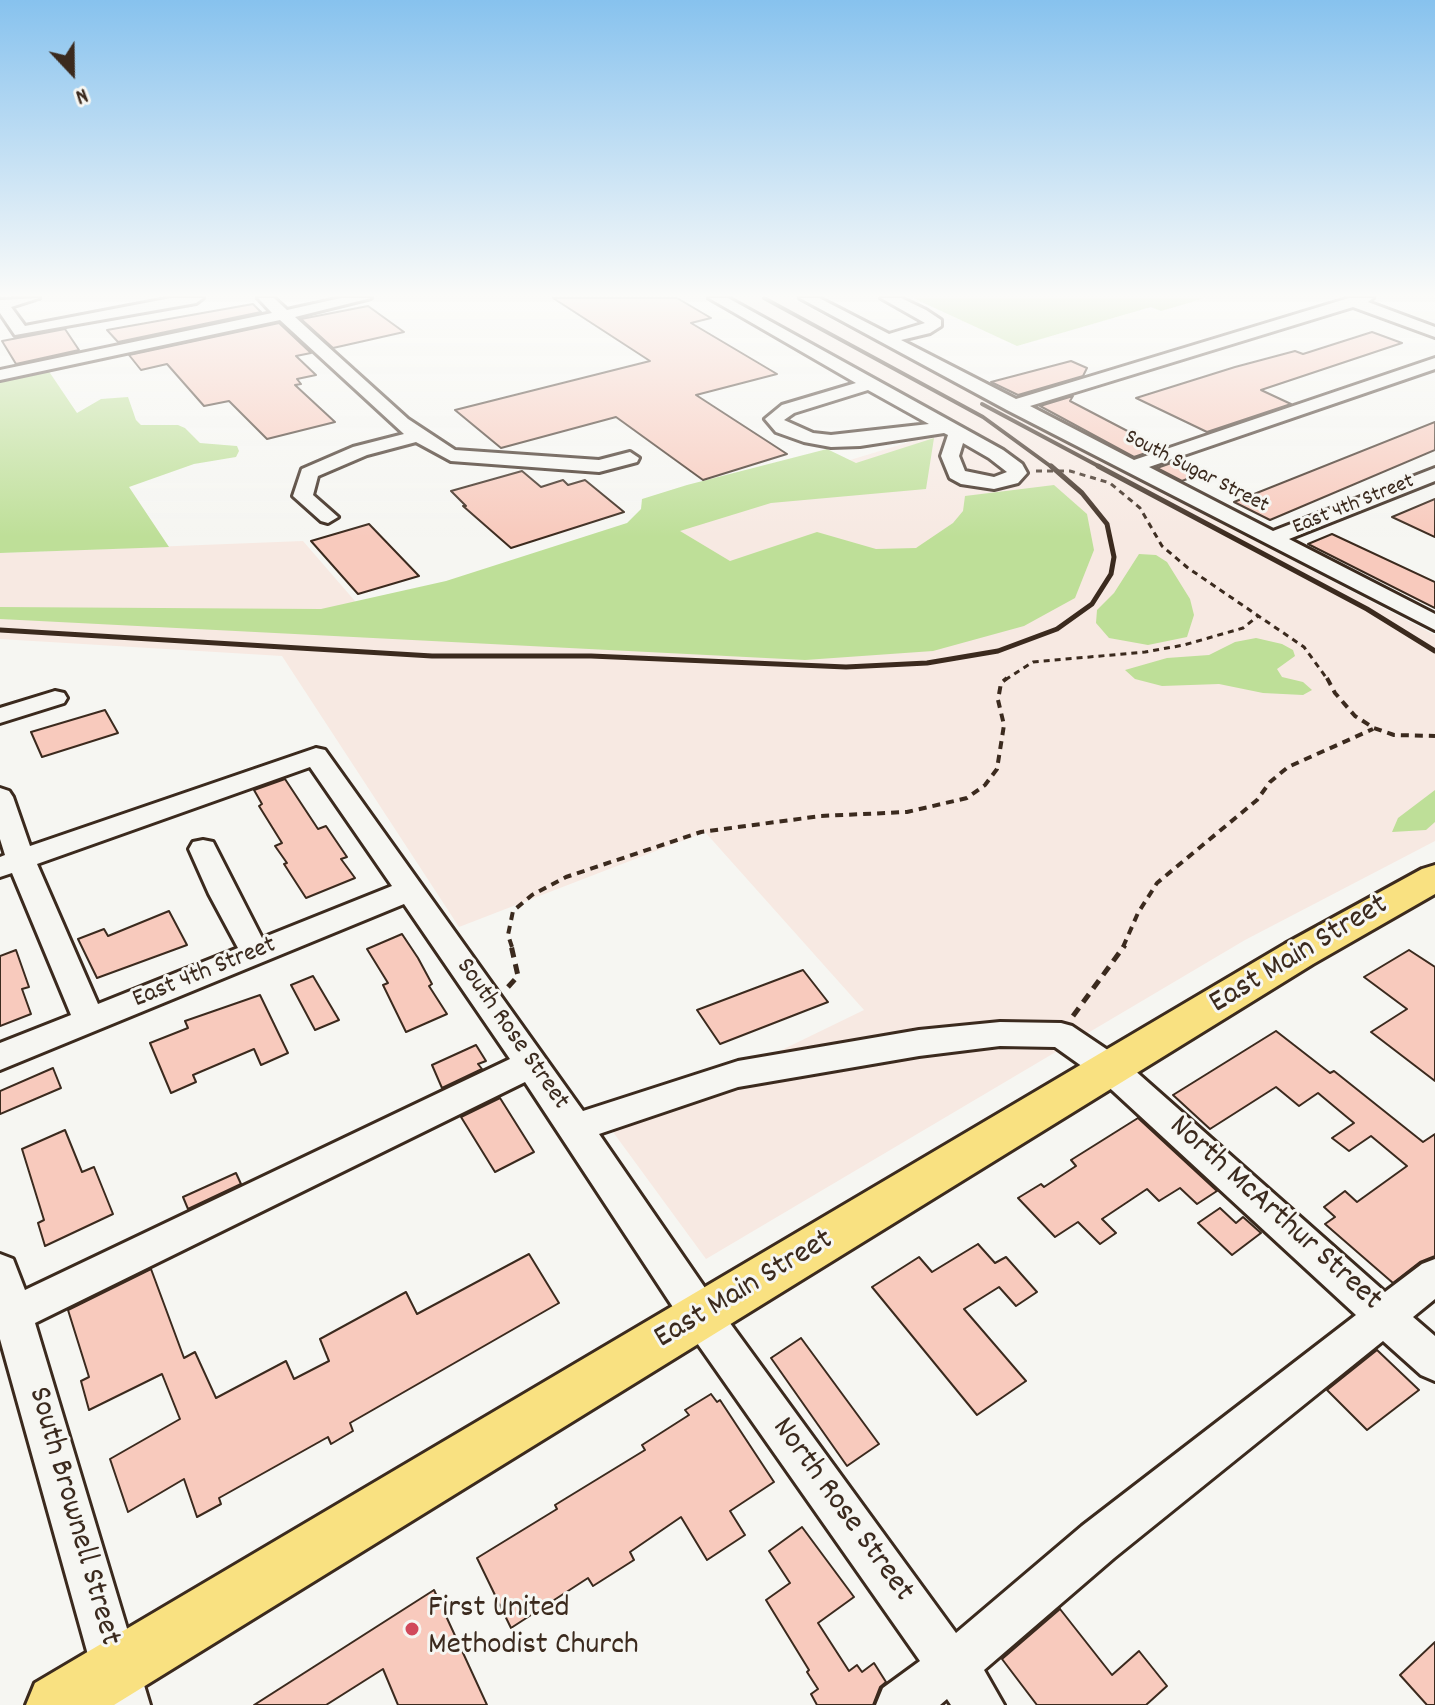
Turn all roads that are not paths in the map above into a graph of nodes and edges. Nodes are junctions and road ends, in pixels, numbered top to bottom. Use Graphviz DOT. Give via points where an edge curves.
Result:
graph roads {
  1 [pos="352,378"];
  2 [pos="858,378"];
  3 [pos="960,378"];
  4 [pos="1106,378"];
  5 [pos="1393,378"];
  6 [pos="870,384"];
  7 [pos="1013,406"];
  8 [pos="951,430"];
  9 [pos="418,436"];
  10 [pos="630,458"];
  11 [pos="1132,467"];
  12 [pos="1435,474"];
  13 [pos="328,517"];
  14 [pos="1272,539"];
  15 [pos="1435,623"];
  16 [pos="55,698"];
  17 [pos="0,716"];
  18 [pos="0,797"];
  19 [pos="203,849"];
  20 [pos="10,864"];
  21 [pos="1435,878"];
  22 [pos="409,890"];
  23 [pos="256,953"];
  24 [pos="89,1021"];
  25 [pos="0,1057"];
  26 [pos="531,1064"];
  27 [pos="1112,1070"];
  28 [pos="576,1129"];
  29 [pos="0,1271"];
  30 [pos="1435,1276"];
  31 [pos="1385,1315"];
  32 [pos="702,1317"];
  33 [pos="7,1318"];
  34 [pos="1435,1362"];
  35 [pos="953,1666"];
  36 [pos="121,1688"];
  37 [pos="57,1705"];
  38 [pos="900,1705"];
  39 [pos="980,1705"];
  1 -- 9 [label="street"];
  2 -- 6 [label="street"];
  3 -- 7 [label="street, South Sugar Street"];
  4 -- 7 [label="street"];
  5 -- 11 [label="street"];
  6 -- 8 [label="street"];
  6 -- 8 [label="street" via="788,409 774,419 782,428 831,441"];
  7 -- 11 [label="street, South Sugar Street"];
  8 -- 8 [label="street" via="1008,462 1017,473 994,483 957,474 950,456"];
  9 -- 10 [label="street" via="451,455 599,466"];
  9 -- 13 [label="street" via="360,451 309,473 303,496"];
  11 -- 14 [label="street, South Sugar Street"];
  12 -- 14 [label="street, East 4th Street"];
  14 -- 15 [label="street, South Sugar Street"];
  16 -- 17 [label="street"];
  18 -- 20 [label="street"];
  19 -- 23 [label="street"];
  20 -- 22 [label="street, South Rose Street" via="316,756"];
  20 -- 24 [label="street"];
  21 -- 27 [label="main road, East Main Street" via="1299,954"];
  22 -- 23 [label="street, East 4th Street"];
  22 -- 26 [label="street, South Rose Street"];
  23 -- 24 [label="street, East 4th Street"];
  24 -- 25 [label="street, East 4th Street"];
  26 -- 28 [label="street, South Rose Street"];
  26 -- 33 [label="street"];
  27 -- 28 [label="street, North McArthur Street" via="1061,1035 1000,1034 738,1074"];
  27 -- 31 [label="street, North McArthur Street"];
  27 -- 32 [label="main road, East Main Street"];
  28 -- 32 [label="street, South Rose Street"];
  29 -- 33 [label="street, South Brownell Street"];
  30 -- 31 [label="street"];
  31 -- 34 [label="street, North McArthur Street"];
  31 -- 35 [label="street" via="1098,1542"];
  32 -- 35 [label="street, North Rose Street"];
  32 -- 36 [label="main road, East Main Street"];
  33 -- 36 [label="street, South Brownell Street"];
  35 -- 38 [label="street"];
  35 -- 39 [label="street, North Rose Street"];
  36 -- 37 [label="main road, East Main Street"];
}
